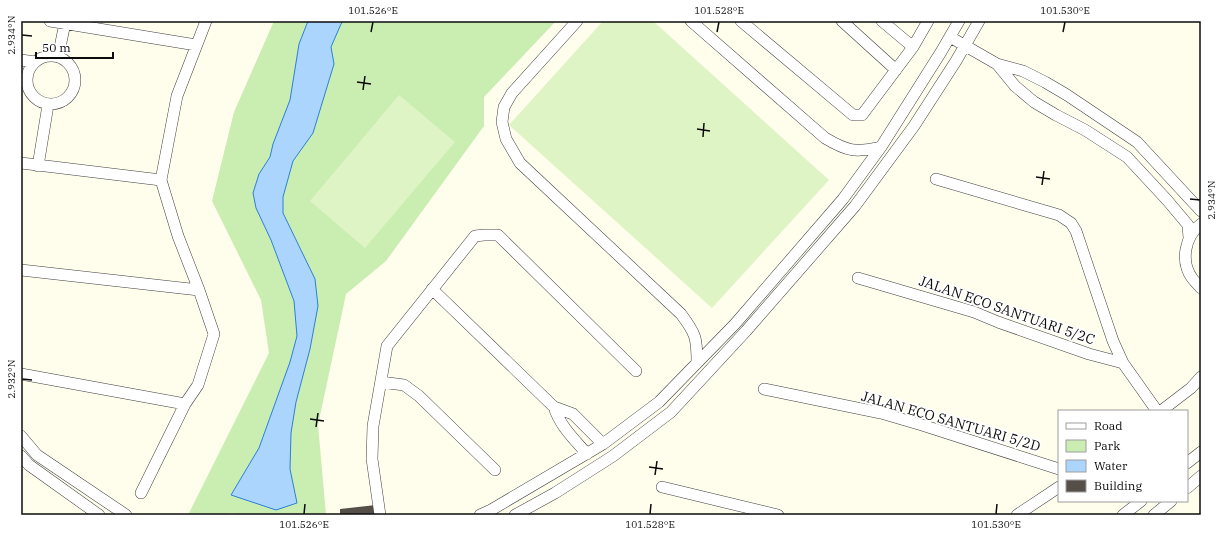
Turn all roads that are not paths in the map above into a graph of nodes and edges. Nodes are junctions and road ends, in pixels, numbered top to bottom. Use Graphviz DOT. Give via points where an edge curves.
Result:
graph roads {
  1 [pos="50,21"];
  2 [pos="206,21"];
  3 [pos="577,21"];
  4 [pos="691,21"];
  5 [pos="741,21"];
  6 [pos="842,21"];
  7 [pos="882,21"];
  8 [pos="959,21"];
  9 [pos="979,21"];
  10 [pos="924,22"];
  11 [pos="65,23"];
  12 [pos="950,37"];
  13 [pos="196,45"];
  14 [pos="913,46"];
  15 [pos="965,46"];
  16 [pos="58,57"];
  17 [pos="21,60"];
  18 [pos="35,62"];
  19 [pos="997,64"];
  20 [pos="896,70"];
  21 [pos="24,84"];
  22 [pos="48,105"];
  23 [pos="881,147"];
  24 [pos="21,164"];
  25 [pos="38,166"];
  26 [pos="936,179"];
  27 [pos="161,180"];
  28 [pos="1197,201"];
  29 [pos="1201,212"];
  30 [pos="1201,224"];
  31 [pos="1189,238"];
  32 [pos="21,270"];
  33 [pos="858,278"];
  34 [pos="1201,288"];
  35 [pos="432,289"];
  36 [pos="199,290"];
  37 [pos="697,363"];
  38 [pos="1123,363"];
  39 [pos="636,371"];
  40 [pos="21,374"];
  41 [pos="1201,378"];
  42 [pos="381,382"];
  43 [pos="764,389"];
  44 [pos="186,404"];
  45 [pos="554,407"];
  46 [pos="1156,410"];
  47 [pos="1162,410"];
  48 [pos="21,436"];
  49 [pos="603,444"];
  50 [pos="1201,452"];
  51 [pos="587,454"];
  52 [pos="21,456"];
  53 [pos="1188,462"];
  54 [pos="1058,469"];
  55 [pos="495,470"];
  56 [pos="1201,476"];
  57 [pos="662,487"];
  58 [pos="1188,487"];
  59 [pos="1058,488"];
  60 [pos="141,493"];
  61 [pos="1140,502"];
  62 [pos="1170,502"];
  63 [pos="99,515"];
  64 [pos="126,515"];
  65 [pos="380,515"];
  66 [pos="480,515"];
  67 [pos="515,515"];
  68 [pos="778,515"];
  69 [pos="1017,515"];
  70 [pos="1123,515"];
  71 [pos="1154,515"];
  1 -- 11 [label="street"];
  2 -- 13 [label="street"];
  3 -- 37 [label="street" via="512,93 504,107 502,122 506,138 520,163 681,314 697,341"];
  4 -- 23 [label="street" via="825,138 853,151"];
  5 -- 20 [label="street" via="853,115 862,115"];
  6 -- 20 [label="street"];
  7 -- 14 [label="street"];
  8 -- 12 [label="street"];
  9 -- 15 [label="street"];
  10 -- 14 [label="street"];
  11 -- 13 [label="street"];
  11 -- 16 [label="street"];
  12 -- 15 [label="street"];
  12 -- 23 [label="street"];
  13 -- 27 [label="street" via="176,96"];
  14 -- 20 [label="street"];
  15 -- 19 [label="street"];
  15 -- 67 [label="street" via="914,126 855,206 671,412 614,456"];
  16 -- 18 [label="street" via="50,56"];
  16 -- 22 [label="street" via="71,66 75,73 75,85 70,96 64,101"];
  17 -- 18 [label="street"];
  18 -- 21 [label="street"];
  19 -- 28 [label="street" via="1045,82 1137,142"];
  19 -- 31 [label="street" via="1015,86 1034,102 1085,130 1126,157 1188,225"];
  21 -- 22 [label="street" via="34,98"];
  22 -- 25 [label="street"];
  23 -- 37 [label="street" via="838,204 735,324"];
  24 -- 25 [label="street"];
  25 -- 27 [label="street"];
  26 -- 38 [label="street" via="1059,214 1070,223 1076,231 1112,341"];
  27 -- 36 [label="street" via="178,236"];
  28 -- 29 [label="street"];
  30 -- 31 [label="street"];
  31 -- 34 [label="street" via="1185,251 1186,265 1192,278"];
  32 -- 36 [label="street"];
  33 -- 38 [label="street, JALAN ECO SANTUARI 5/2C" via="974,312 1089,354"];
  35 -- 39 [label="street" via="474,236 498,235"];
  35 -- 42 [label="street" via="387,346"];
  35 -- 45 [label="street"];
  36 -- 44 [label="street" via="214,334 198,385"];
  37 -- 49 [label="street" via="659,402"];
  38 -- 46 [label="street"];
  40 -- 44 [label="street"];
  41 -- 47 [label="street"];
  42 -- 55 [label="street" via="404,385 419,396"];
  42 -- 65 [label="street" via="373,426 372,458"];
  43 -- 54 [label="street, JALAN ECO SANTUARI 5/2D" via="887,415"];
  44 -- 60 [label="street"];
  45 -- 49 [label="street" via="573,414"];
  45 -- 51 [label="street" via="564,428"];
  48 -- 64 [label="street" via="38,455"];
  49 -- 51 [label="street"];
  50 -- 53 [label="street"];
  51 -- 66 [label="street"];
  52 -- 63 [label="street" via="29,465"];
  56 -- 58 [label="street"];
  57 -- 68 [label="street"];
  59 -- 69 [label="street"];
  61 -- 70 [label="street"];
  62 -- 71 [label="street"];
}
